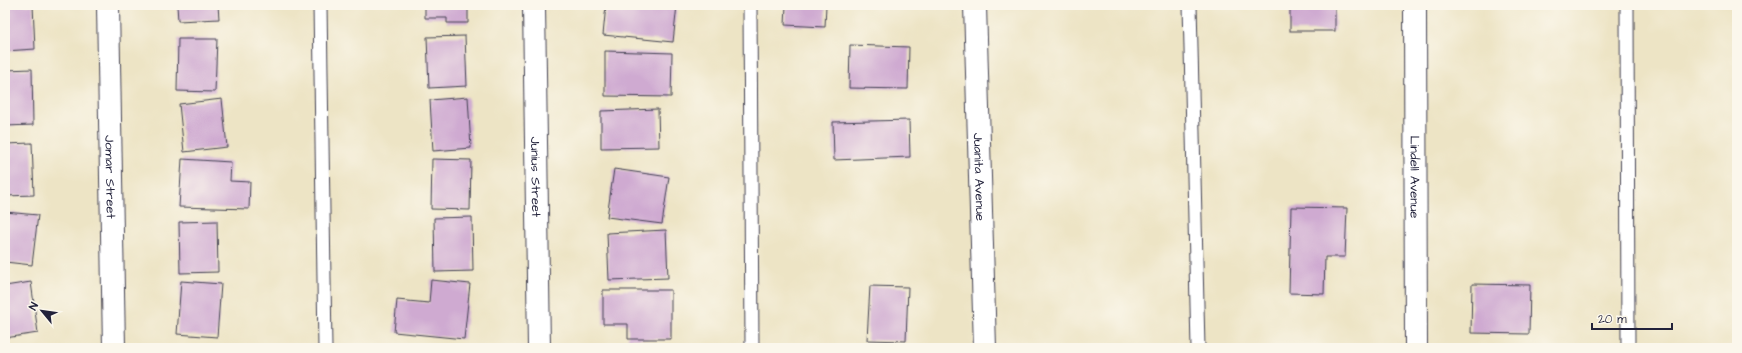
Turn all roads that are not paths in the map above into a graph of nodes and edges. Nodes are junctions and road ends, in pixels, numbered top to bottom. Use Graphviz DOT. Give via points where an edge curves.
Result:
graph roads {
  1 [pos="108,5"];
  2 [pos="320,5"];
  3 [pos="534,5"];
  4 [pos="750,5"];
  5 [pos="975,5"];
  6 [pos="1190,5"];
  7 [pos="1415,5"];
  8 [pos="1627,5"];
  9 [pos="114,348"];
  10 [pos="325,348"];
  11 [pos="539,348"];
  12 [pos="752,348"];
  13 [pos="985,348"];
  14 [pos="1198,348"];
  15 [pos="1416,348"];
  16 [pos="1628,348"];
  1 -- 9 [label="street, Jomar Street"];
  2 -- 10 [label="lane"];
  3 -- 11 [label="street, Junius Street"];
  4 -- 12 [label="lane"];
  5 -- 13 [label="street, Juanita Avenue"];
  6 -- 14 [label="lane"];
  7 -- 15 [label="street, Lindell Avenue"];
  8 -- 16 [label="lane"];
}
